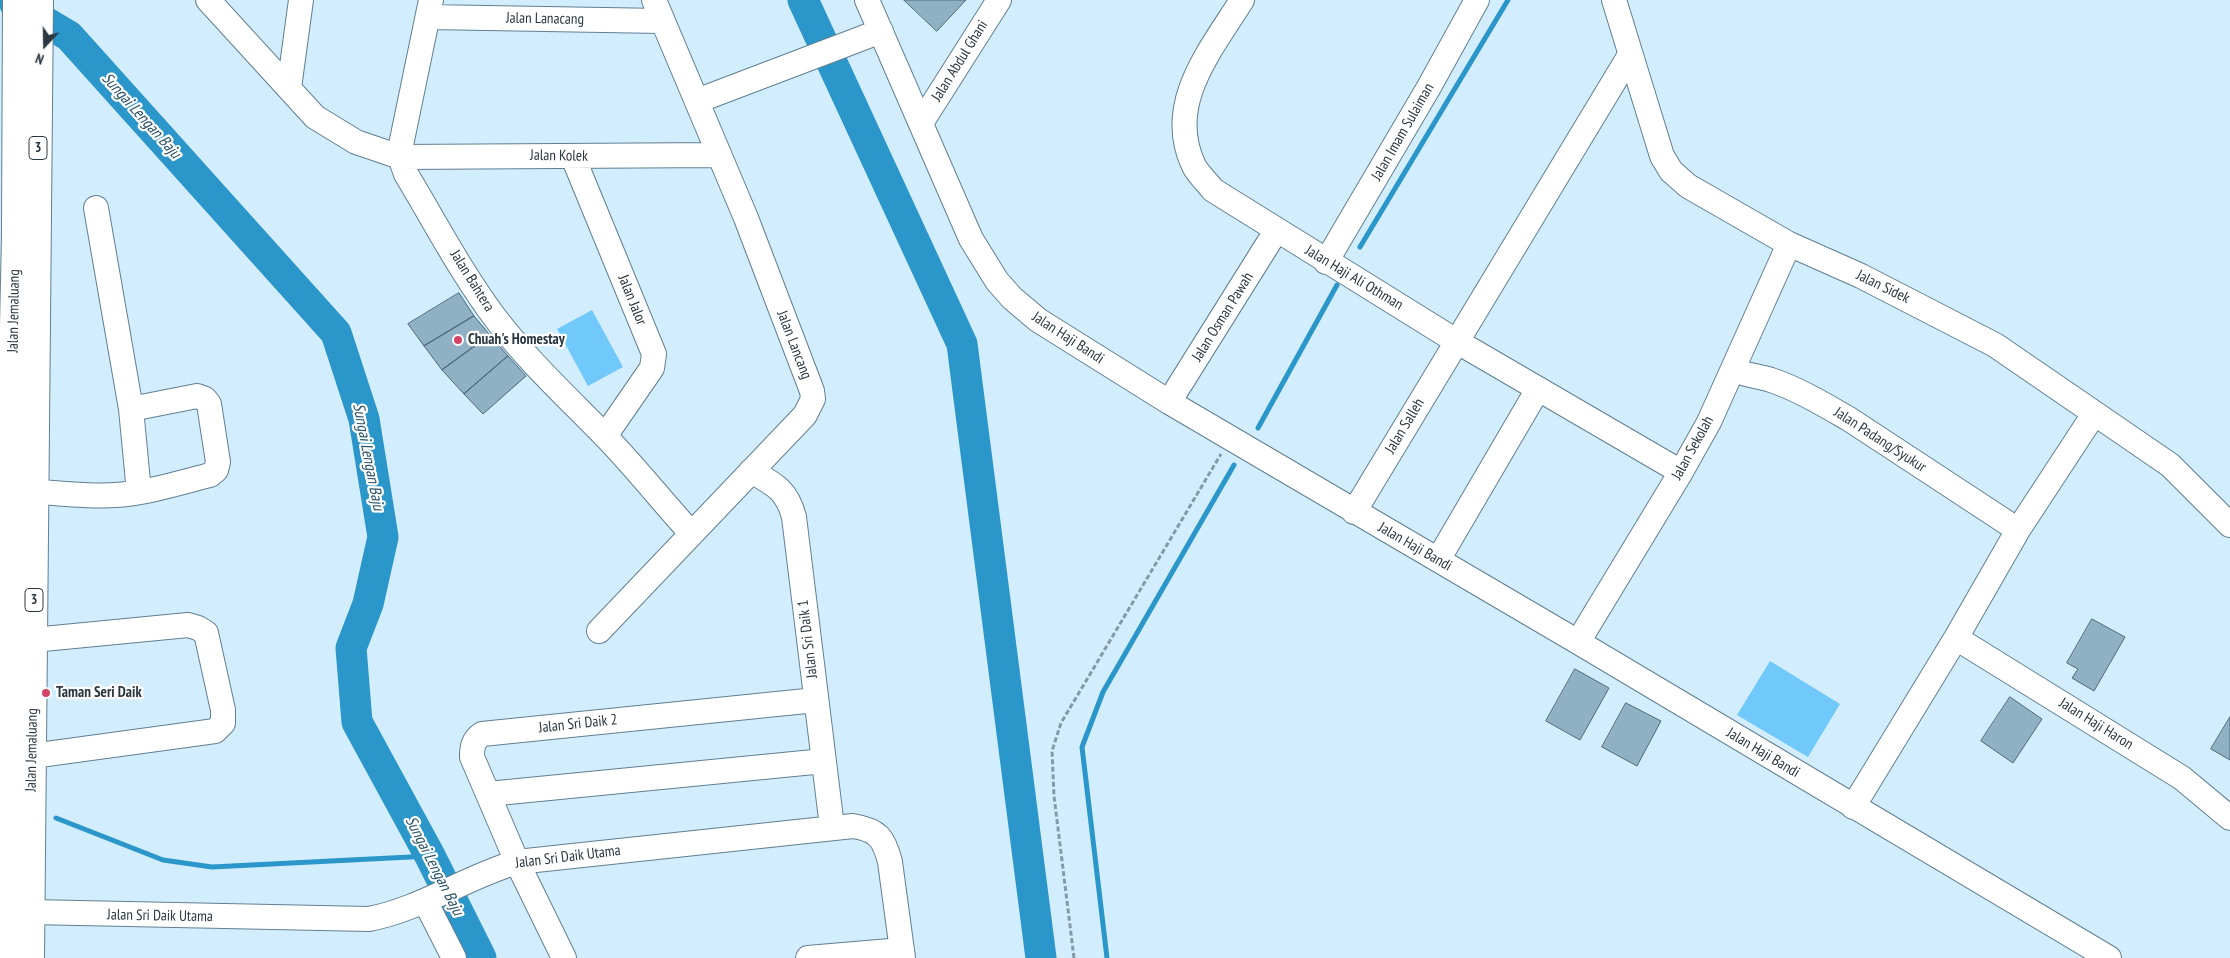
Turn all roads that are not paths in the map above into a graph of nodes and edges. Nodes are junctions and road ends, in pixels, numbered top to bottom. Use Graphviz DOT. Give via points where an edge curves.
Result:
graph roads {
  1 [pos="17,0"];
  2 [pos="39,0"];
  3 [pos="208,0"];
  4 [pos="301,0"];
  5 [pos="867,0"];
  6 [pos="999,0"];
  7 [pos="1242,0"];
  8 [pos="1477,0"];
  9 [pos="1614,0"];
  10 [pos="429,9"];
  11 [pos="658,10"];
  12 [pos="881,31"];
  13 [pos="28,52"];
  14 [pos="1630,55"];
  15 [pos="289,88"];
  16 [pos="697,101"];
  17 [pos="921,123"];
  18 [pos="16,139"];
  19 [pos="718,155"];
  20 [pos="400,157"];
  21 [pos="573,157"];
  22 [pos="0,164"];
  23 [pos="96,208"];
  24 [pos="1276,231"];
  25 [pos="18,234"];
  26 [pos="1789,244"];
  27 [pos="1326,262"];
  28 [pos="1456,341"];
  29 [pos="1733,370"];
  30 [pos="1538,389"];
  31 [pos="1169,402"];
  32 [pos="131,409"];
  33 [pos="2094,414"];
  34 [pos="6,419"];
  35 [pos="605,436"];
  36 [pos="751,471"];
  37 [pos="1681,472"];
  38 [pos="35,492"];
  39 [pos="139,492"];
  40 [pos="1354,512"];
  41 [pos="2230,526"];
  42 [pos="2018,530"];
  43 [pos="691,533"];
  44 [pos="1438,560"];
  45 [pos="599,631"];
  46 [pos="1956,638"];
  47 [pos="33,640"];
  48 [pos="1578,642"];
  49 [pos="816,700"];
  50 [pos="32,756"];
  51 [pos="824,761"];
  52 [pos="488,794"];
  53 [pos="1853,807"];
  54 [pos="2230,818"];
  55 [pos="832,827"];
  56 [pos="517,862"];
  57 [pos="4,892"];
  58 [pos="430,898"];
  59 [pos="31,912"];
  60 [pos="902,954"];
  61 [pos="6,958"];
  62 [pos="30,958"];
  63 [pos="454,958"];
  64 [pos="564,958"];
  65 [pos="808,958"];
  66 [pos="2109,958"];
  1 -- 13 [label="highway, 3"];
  2 -- 13 [label="highway, 3"];
  3 -- 15 [label="street, Jalan Kolek"];
  4 -- 15 [label="street"];
  5 -- 12 [label="street, Jalan Haji Bandi"];
  6 -- 17 [label="street, Jalan Abdul Ghani"];
  7 -- 24 [label="street, Jalan Haji Ali Othman" via="1193,82 1183,123 1186,145 1195,168 1213,190"];
  8 -- 27 [label="street, Jalan Imam Sulaiman"];
  9 -- 14 [label="street, Jalan Sidek"];
  10 -- 11 [label="street, Jalan Lanacang"];
  10 -- 20 [label="street"];
  11 -- 16 [label="street, Jalan Lancang"];
  12 -- 16 [label="street"];
  12 -- 17 [label="street, Jalan Haji Bandi"];
  13 -- 18 [label="highway, 3"];
  13 -- 25 [label="highway, 3"];
  14 -- 26 [label="street, Jalan Sidek" via="1662,156 1671,171 1688,186"];
  14 -- 28 [label="street, Jalan Salleh"];
  15 -- 20 [label="street, Jalan Kolek" via="326,126 356,142"];
  16 -- 19 [label="street, Jalan Lancang"];
  17 -- 31 [label="street, Jalan Haji Bandi" via="971,239 997,281 1012,298 1038,320"];
  18 -- 22 [label="street"];
  18 -- 25 [label="highway, 3"];
  19 -- 21 [label="street, Jalan Kolek"];
  19 -- 36 [label="street, Jalan Lancang" via="746,218 813,399 805,415"];
  20 -- 21 [label="street, Jalan Kolek"];
  20 -- 35 [label="street, Jalan Bahtera" via="406,174 496,318 562,394"];
  21 -- 35 [label="street, Jalan Jalor" via="654,354 652,368"];
  23 -- 32 [label="street"];
  24 -- 27 [label="street, Jalan Haji Ali Othman"];
  24 -- 31 [label="street, Jalan Osman Pawah"];
  25 -- 34 [label="highway, Jalan Jemaluang / 3"];
  25 -- 38 [label="highway, Jalan Jemaluang / 3"];
  26 -- 29 [label="street, Jalan Sekolah"];
  26 -- 33 [label="street, Jalan Sidek" via="1861,276 1988,341"];
  27 -- 28 [label="street, Jalan Haji Ali Othman"];
  28 -- 30 [label="street, Jalan Haji Ali Othman"];
  28 -- 40 [label="street, Jalan Salleh"];
  29 -- 37 [label="street, Jalan Sekolah"];
  29 -- 42 [label="street, Jalan Padang/Syukur" via="1770,380 1821,403"];
  30 -- 37 [label="street, Jalan Haji Ali Othman"];
  30 -- 44 [label="street"];
  31 -- 40 [label="street, Jalan Haji Bandi"];
  32 -- 39 [label="street"];
  32 -- 39 [label="street" via="198,396 205,399 209,404 218,462 210,475"];
  33 -- 41 [label="street, Jalan Sidek" via="2170,465"];
  33 -- 42 [label="street"];
  34 -- 57 [label="highway, Jalan Jemaluang / 3"];
  35 -- 43 [label="street, Jalan Bahtera"];
  36 -- 43 [label="street, Jalan Lancang"];
  36 -- 49 [label="street, Jalan Sri Daik 1" via="782,490 790,501"];
  37 -- 48 [label="street, Jalan Sekolah"];
  38 -- 39 [label="street" via="98,496"];
  38 -- 47 [label="highway, Jalan Jemaluang / 3"];
  40 -- 44 [label="street, Jalan Haji Bandi"];
  42 -- 46 [label="street"];
  43 -- 45 [label="street, Jalan Lancang"];
  44 -- 48 [label="street, Jalan Haji Bandi"];
  46 -- 53 [label="street"];
  46 -- 54 [label="street, Jalan Haji Haron" via="2182,778"];
  47 -- 50 [label="highway, Jalan Jemaluang / 3"];
  47 -- 50 [label="street" via="188,625 198,628 206,633 223,723 215,731"];
  48 -- 53 [label="street, Jalan Haji Bandi"];
  49 -- 51 [label="street, Jalan Sri Daik 1"];
  49 -- 52 [label="street, Jalan Sri Daik 2" via="482,734 472,746 472,757"];
  50 -- 59 [label="highway, Jalan Jemaluang / 3"];
  51 -- 52 [label="street"];
  51 -- 55 [label="street, Jalan Sri Daik 1"];
  52 -- 56 [label="street, Jalan Sri Daik 2"];
  53 -- 66 [label="street, Jalan Haji Bandi"];
  55 -- 56 [label="street, Jalan Sri Daik Utama"];
  55 -- 60 [label="street, Jalan Sri Daik Utama" via="853,826 875,832 882,839 890,862"];
  56 -- 58 [label="street, Jalan Sri Daik Utama" via="478,875"];
  56 -- 64 [label="street, Jalan Sri Daik 2"];
  57 -- 61 [label="highway, Jalan Jemaluang / 3"];
  58 -- 59 [label="street, Jalan Sri Daik Utama" via="391,915 347,920"];
  58 -- 63 [label="street"];
  59 -- 62 [label="highway, Jalan Jemaluang / 3"];
  60 -- 65 [label="street"];
}
